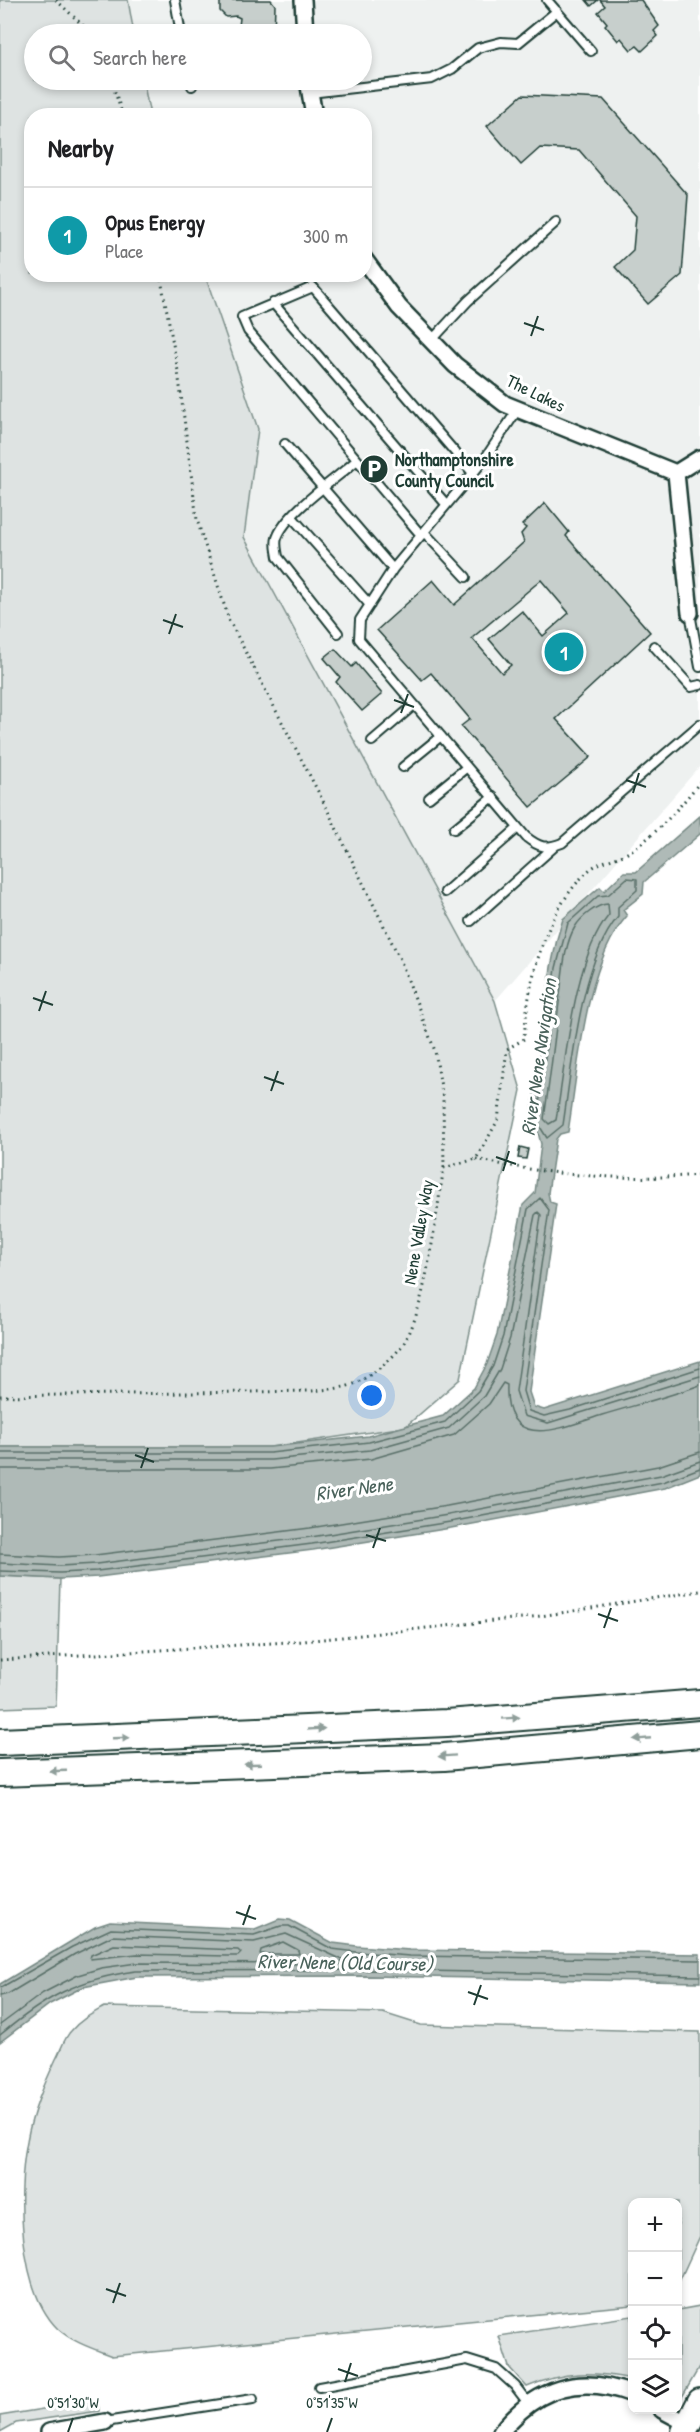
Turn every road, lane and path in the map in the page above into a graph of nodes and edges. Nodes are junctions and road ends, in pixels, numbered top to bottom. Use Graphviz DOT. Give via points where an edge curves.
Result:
graph roads {
  1 [pos="56,0"];
  2 [pos="175,0"];
  3 [pos="303,0"];
  4 [pos="547,0"];
  5 [pos="557,11"];
  6 [pos="81,24"];
  7 [pos="180,24"];
  8 [pos="304,24"];
  9 [pos="591,51"];
  10 [pos="372,82"];
  11 [pos="114,90"];
  12 [pos="310,90"];
  13 [pos="120,108"];
  14 [pos="313,108"];
  15 [pos="556,222"];
  16 [pos="372,270"];
  17 [pos="161,282"];
  18 [pos="273,303"];
  19 [pos="432,340"];
  20 [pos="518,409"];
  21 [pos="285,444"];
  22 [pos="700,458"];
  23 [pos="357,460"];
  24 [pos="472,472"];
  25 [pos="676,473"];
  26 [pos="323,489"];
  27 [pos="446,504"];
  28 [pos="292,517"];
  29 [pos="422,534"];
  30 [pos="393,569"];
  31 [pos="466,577"];
  32 [pos="370,605"];
  33 [pos="690,613"];
  34 [pos="338,633"];
  35 [pos="654,646"];
  36 [pos="700,667"];
  37 [pos="700,685"];
  38 [pos="414,705"];
  39 [pos="700,724"];
  40 [pos="441,736"];
  41 [pos="372,741"];
  42 [pos="403,767"];
  43 [pos="467,767"];
  44 [pos="700,782"];
  45 [pos="493,797"];
  46 [pos="429,798"];
  47 [pos="518,828"];
  48 [pos="454,829"];
  49 [pos="556,845"];
  50 [pos="445,892"];
  51 [pos="471,921"];
  52 [pos="476,1159"];
  53 [pos="444,1168"];
  54 [pos="700,1174"];
  55 [pos="0,1396"];
  56 [pos="700,1591"];
  57 [pos="0,1660"];
  58 [pos="700,1703"];
  59 [pos="700,1734"];
  60 [pos="0,1742"];
  61 [pos="0,1773"];
  62 [pos="319,2387"];
  63 [pos="628,2392"];
  64 [pos="253,2399"];
  65 [pos="700,2401"];
  66 [pos="528,2403"];
  67 [pos="668,2414"];
  68 [pos="105,2422"];
  69 [pos="686,2428"];
  70 [pos="73,2430"];
  71 [pos="49,2432"];
  72 [pos="501,2432"];
  1 -- 6 [label="path"];
  2 -- 7 [label="lane"];
  3 -- 8 [label="street"];
  4 -- 5 [label="lane"];
  5 -- 9 [label="lane"];
  5 -- 10 [label="lane" via="518,43 501,42 478,48 452,69 432,78"];
  11 -- 13 [label="path"];
  12 -- 14 [label="street"];
  15 -- 19 [label="lane" via="468,301"];
  16 -- 19 [label="street, The Lakes" via="399,307"];
  17 -- 53 [label="path" via="178,371 197,520 225,609 400,959 435,1051 443,1099"];
  18 -- 23 [label="lane" via="242,317 243,323"];
  18 -- 24 [label="lane" via="313,287"];
  18 -- 27 [label="lane"];
  19 -- 20 [label="street, The Lakes" via="455,365"];
  20 -- 24 [label="lane"];
  20 -- 25 [label="street, The Lakes"];
  21 -- 26 [label="lane"];
  22 -- 25 [label="street"];
  23 -- 26 [label="lane"];
  23 -- 29 [label="lane"];
  24 -- 27 [label="lane"];
  25 -- 33 [label="street"];
  26 -- 28 [label="lane"];
  26 -- 30 [label="lane"];
  27 -- 29 [label="lane"];
  28 -- 32 [label="lane"];
  28 -- 34 [label="lane" via="278,536 278,557"];
  29 -- 30 [label="lane"];
  29 -- 31 [label="lane"];
  30 -- 32 [label="lane"];
  32 -- 38 [label="lane" via="360,620 359,639"];
  33 -- 36 [label="lane"];
  35 -- 37 [label="lane" via="691,687"];
  38 -- 40 [label="lane"];
  38 -- 41 [label="lane"];
  39 -- 49 [label="lane"];
  40 -- 42 [label="lane"];
  40 -- 43 [label="lane"];
  43 -- 45 [label="lane"];
  43 -- 46 [label="lane"];
  44 -- 52 [label="path" via="642,844 589,870 562,902 541,947 525,1039 507,1049 498,1120"];
  45 -- 47 [label="lane"];
  45 -- 48 [label="lane"];
  47 -- 49 [label="lane" via="538,847"];
  47 -- 50 [label="lane"];
  49 -- 51 [label="lane"];
  52 -- 53 [label="path, Nene Valley Way"];
  52 -- 54 [label="path" via="553,1174 656,1178"];
  53 -- 55 [label="path, Nene Valley Way" via="414,1320 402,1346 356,1384 312,1391"];
  56 -- 57 [label="path" via="541,1616 303,1641"];
  60 -- 58 [label="highway, one-way" via="447,1723"];
  59 -- 61 [label="highway, one-way" via="444,1757"];
  62 -- 66 [label="lane" via="467,2360 496,2369"];
  63 -- 66 [label="street" via="587,2385 558,2389"];
  64 -- 68 [label="lane"];
  65 -- 69 [label="main road"];
  66 -- 72 [label="street"];
  67 -- 69 [label="street"];
  68 -- 70 [label="street"];
  70 -- 71 [label="street"];
}
